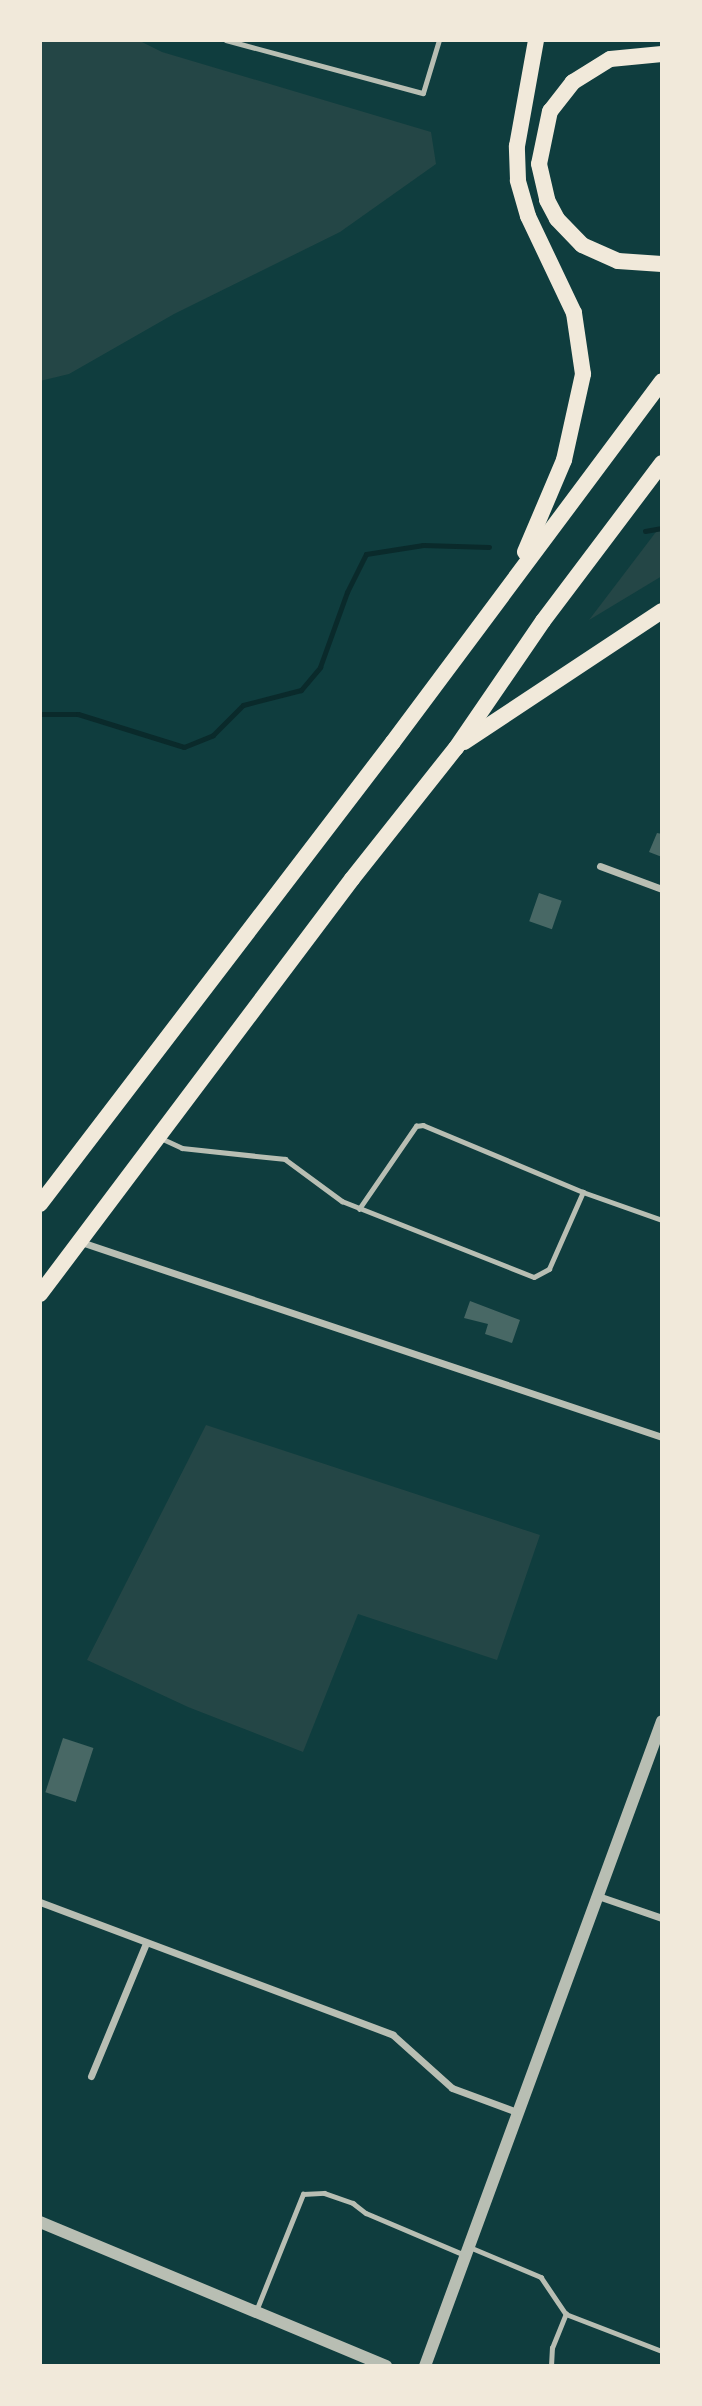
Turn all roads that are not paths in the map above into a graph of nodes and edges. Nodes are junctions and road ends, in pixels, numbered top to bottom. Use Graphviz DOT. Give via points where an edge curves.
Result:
graph roads {
  1 [pos="227,40"];
  2 [pos="439,40"];
  3 [pos="536,40"];
  4 [pos="662,54"];
  5 [pos="662,264"];
  6 [pos="662,381"];
  7 [pos="662,463"];
  8 [pos="512,582"];
  9 [pos="662,611"];
  10 [pos="456,748"];
  11 [pos="600,866"];
  12 [pos="662,889"];
  13 [pos="159,1137"];
  14 [pos="583,1192"];
  15 [pos="40,1204"];
  16 [pos="359,1209"];
  17 [pos="662,1220"];
  18 [pos="78,1241"];
  19 [pos="40,1294"];
  20 [pos="662,1437"];
  21 [pos="662,1721"];
  22 [pos="598,1896"];
  23 [pos="40,1902"];
  24 [pos="662,1918"];
  25 [pos="146,1943"];
  26 [pos="91,2076"];
  27 [pos="517,2112"];
  28 [pos="40,2222"];
  29 [pos="467,2251"];
  30 [pos="256,2311"];
  31 [pos="566,2314"];
  32 [pos="662,2351"];
  33 [pos="386,2366"];
  34 [pos="425,2366"];
  35 [pos="551,2366"];
  1 -- 2 [label="lane" via="423,93"];
  3 -- 8 [label="highway" via="517,146 518,180 528,216 574,313 583,374 564,460"];
  4 -- 5 [label="highway" via="610,59 573,82 550,111 539,164 547,201 582,245 618,261"];
  6 -- 8 [label="highway"];
  7 -- 10 [label="highway" via="543,621"];
  8 -- 15 [label="highway"];
  9 -- 10 [label="highway"];
  10 -- 13 [label="highway"];
  11 -- 12 [label="street"];
  13 -- 16 [label="lane" via="182,1148 285,1159"];
  13 -- 18 [label="highway"];
  14 -- 16 [label="lane" via="423,1125 416,1126"];
  14 -- 16 [label="lane" via="549,1269 534,1277"];
  14 -- 17 [label="lane"];
  18 -- 19 [label="highway"];
  18 -- 20 [label="street"];
  21 -- 22 [label="street"];
  22 -- 24 [label="street"];
  22 -- 27 [label="street"];
  23 -- 25 [label="street"];
  25 -- 26 [label="street"];
  25 -- 27 [label="street" via="393,2035 452,2088"];
  27 -- 29 [label="street"];
  28 -- 30 [label="street"];
  29 -- 30 [label="lane" via="312,2191 295,2205"];
  29 -- 31 [label="lane" via="541,2277"];
  29 -- 34 [label="street"];
  30 -- 33 [label="street"];
  31 -- 32 [label="lane"];
  31 -- 35 [label="lane" via="552,2348"];
}
